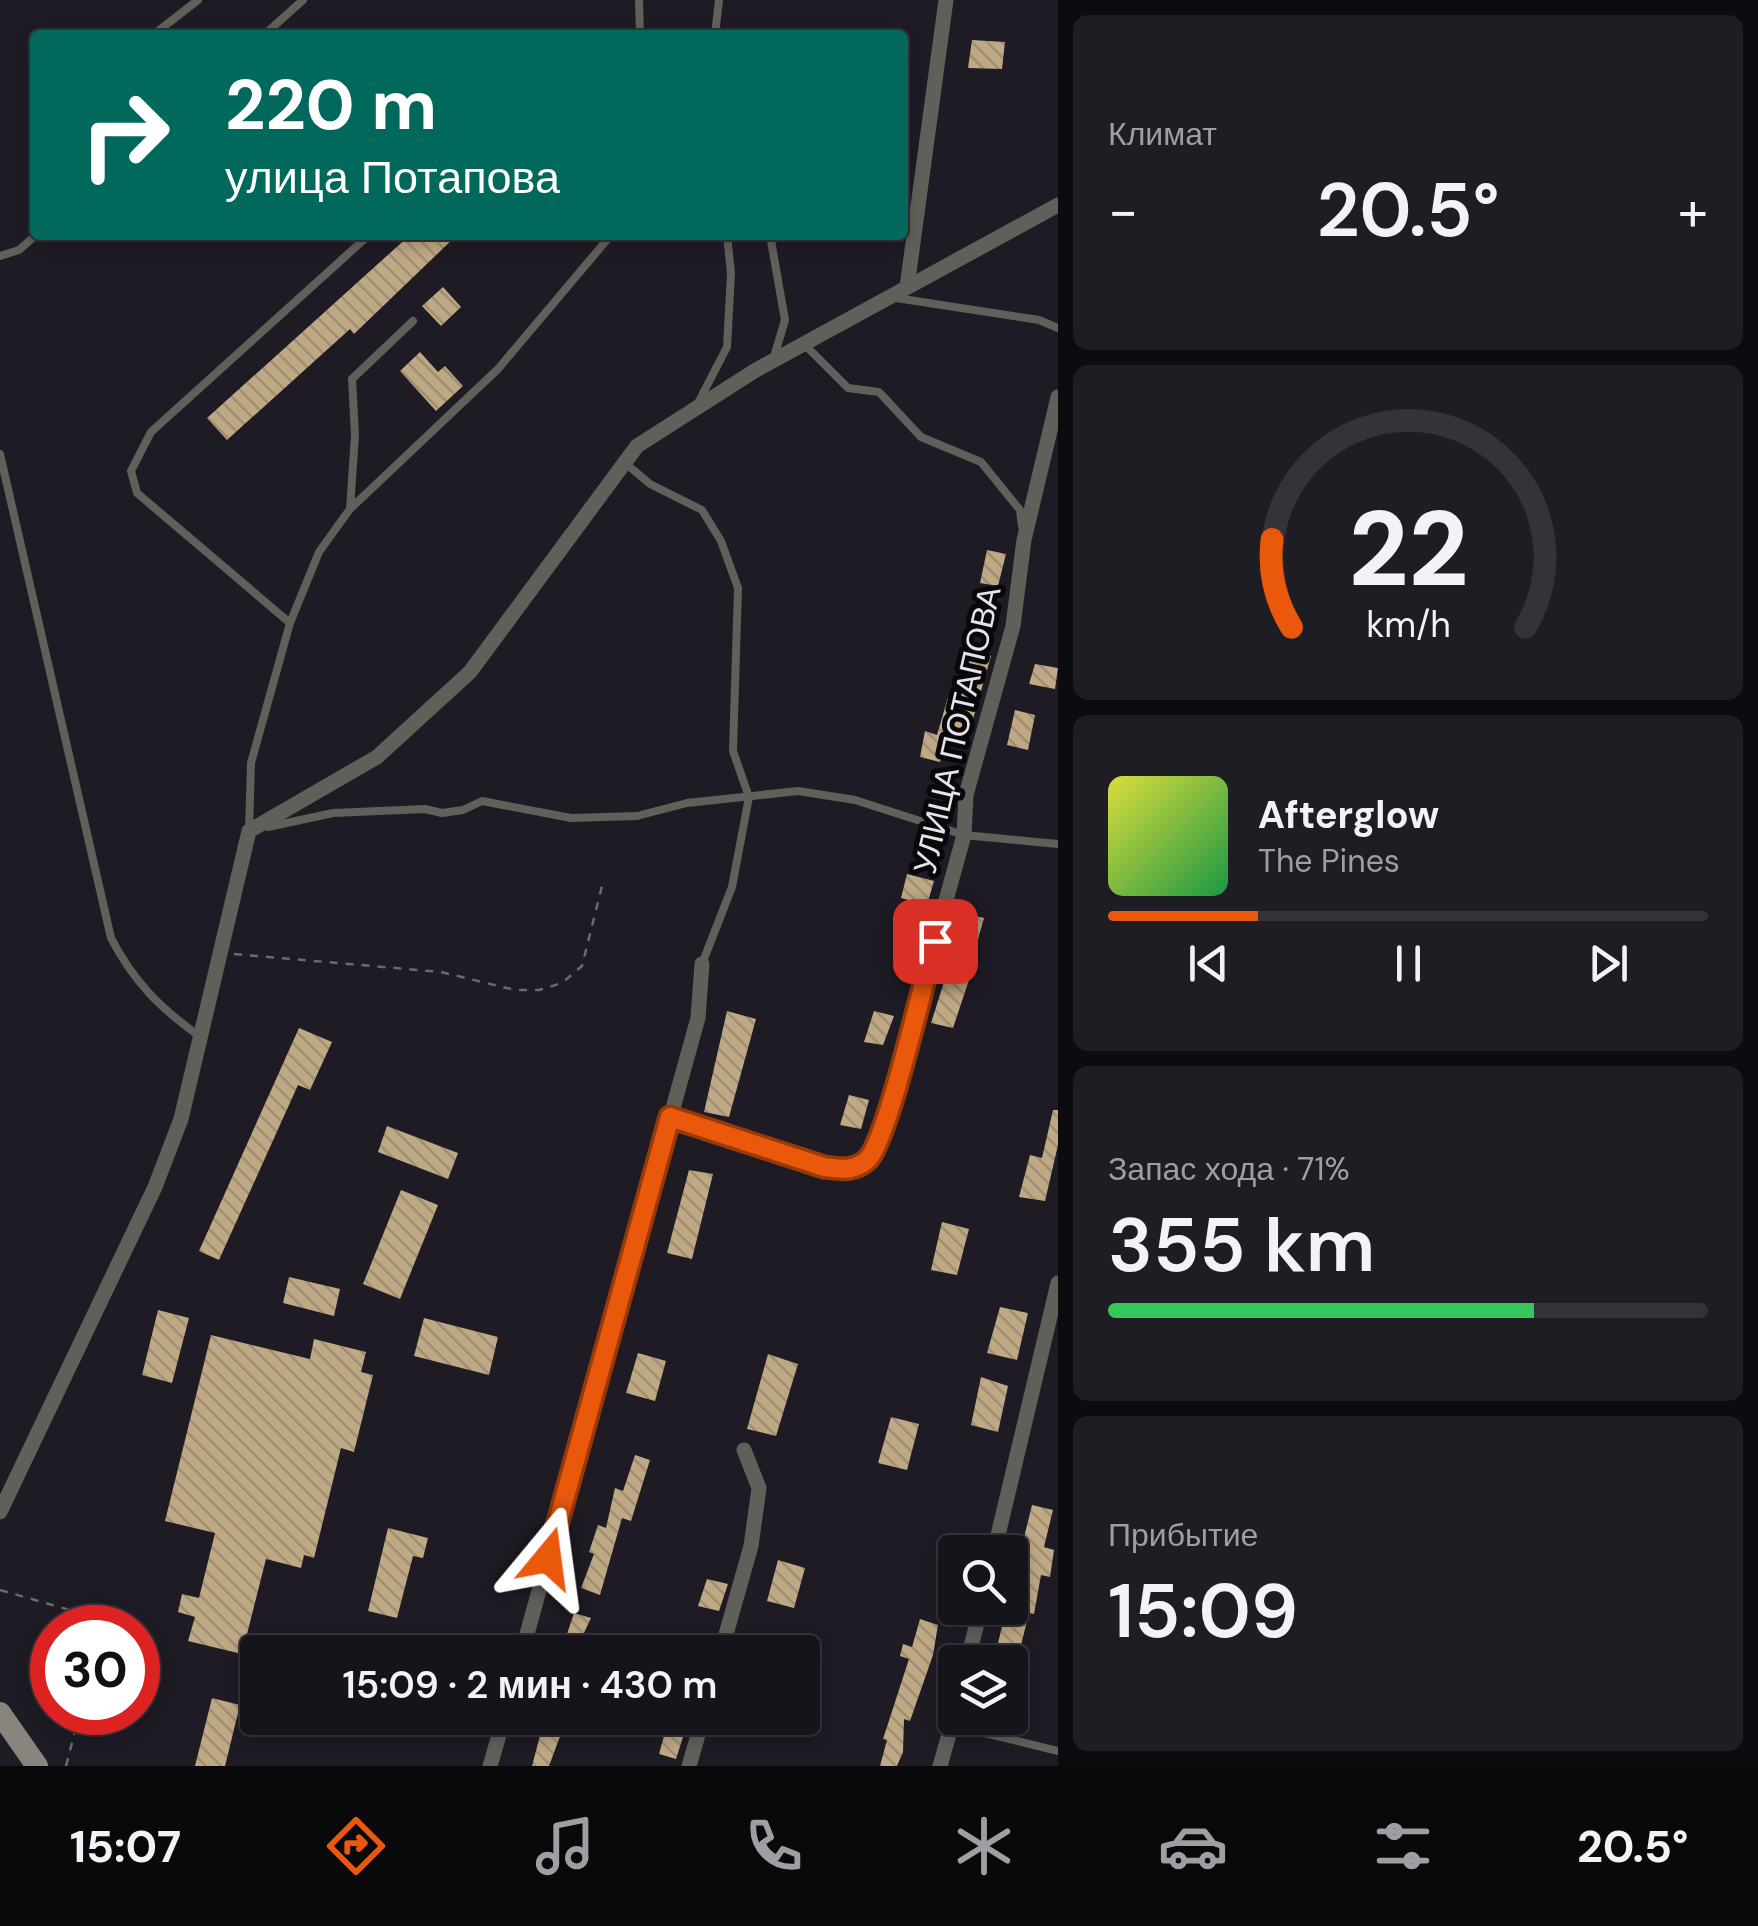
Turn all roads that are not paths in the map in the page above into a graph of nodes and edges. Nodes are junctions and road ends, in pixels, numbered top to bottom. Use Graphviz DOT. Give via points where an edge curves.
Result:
graph roads {
  1 [pos="198,0"];
  2 [pos="303,0"];
  3 [pos="639,0"];
  4 [pos="719,0"];
  5 [pos="946,0"];
  6 [pos="160,30"];
  7 [pos="270,30"];
  8 [pos="640,30"];
  9 [pos="716,30"];
  10 [pos="1058,205"];
  11 [pos="30,240"];
  12 [pos="364,240"];
  13 [pos="607,240"];
  14 [pos="728,240"];
  15 [pos="771,240"];
  16 [pos="0,256"];
  17 [pos="907,288"];
  18 [pos="888,297"];
  19 [pos="413,321"];
  20 [pos="1058,328"];
  21 [pos="803,344"];
  22 [pos="772,361"];
  23 [pos="1058,397"];
  24 [pos="695,409"];
  25 [pos="0,454"];
  26 [pos="624,462"];
  27 [pos="350,508"];
  28 [pos="1024,540"];
  29 [pos="290,623"];
  30 [pos="749,797"];
  31 [pos="250,831"];
  32 [pos="964,835"];
  33 [pos="1058,844"];
  34 [pos="702,964"];
  35 [pos="203,1038"];
  36 [pos="670,1117"];
  37 [pos="1058,1283"];
  38 [pos="744,1450"];
  39 [pos="0,1512"];
  40 [pos="998,1535"];
  41 [pos="527,1635"];
  42 [pos="726,1635"];
  43 [pos="0,1713"];
  44 [pos="499,1735"];
  45 [pos="698,1735"];
  46 [pos="949,1735"];
  47 [pos="1004,1735"];
  48 [pos="1058,1752"];
  49 [pos="37,1766"];
  50 [pos="490,1766"];
  51 [pos="690,1766"];
  52 [pos="940,1766"];
  1 -- 6 [label="lane"];
  2 -- 7 [label="lane"];
  3 -- 8 [label="lane"];
  4 -- 9 [label="lane"];
  5 -- 17 [label="street"];
  10 -- 17 [label="street"];
  11 -- 16 [label="lane"];
  12 -- 29 [label="lane" via="151,432 131,470 137,494"];
  13 -- 27 [label="lane" via="498,369"];
  14 -- 24 [label="lane" via="727,348"];
  15 -- 22 [label="lane" via="785,320"];
  17 -- 18 [label="street"];
  18 -- 20 [label="lane"];
  18 -- 21 [label="street"];
  19 -- 27 [label="lane" via="352,379"];
  21 -- 22 [label="street"];
  21 -- 28 [label="lane" via="848,388 879,392 921,437 981,462 1020,510"];
  22 -- 24 [label="street"];
  23 -- 28 [label="street, УЛИЦА ПОТАПОВА"];
  24 -- 26 [label="street" via="637,446"];
  25 -- 35 [label="lane" via="111,938 156,1005"];
  26 -- 30 [label="lane" via="650,484 702,510 721,541 738,588 733,751"];
  26 -- 31 [label="street" via="470,672 377,757"];
  27 -- 29 [label="lane" via="319,552"];
  28 -- 32 [label="street, УЛИЦА ПОТАПОВА" via="1014,626 966,795"];
  29 -- 31 [label="lane" via="251,763"];
  30 -- 31 [label="lane" via="637,816 571,818 482,801 442,813 333,812"];
  30 -- 32 [label="lane" via="798,790 854,800"];
  30 -- 34 [label="lane" via="732,887"];
  31 -- 35 [label="street"];
  32 -- 33 [label="lane"];
  32 -- 36 [label="street, УЛИЦА ПОТАПОВА" via="886,1118 869,1158 848,1170 824,1167"];
  34 -- 36 [label="street" via="698,1018"];
  35 -- 39 [label="street" via="155,1187"];
  36 -- 41 [label="street"];
  37 -- 40 [label="street"];
  38 -- 42 [label="street" via="758,1488 751,1546"];
  43 -- 49 [label="main road"];
  44 -- 50 [label="street"];
  45 -- 51 [label="street"];
  46 -- 52 [label="street"];
  47 -- 48 [label="lane"];
}
